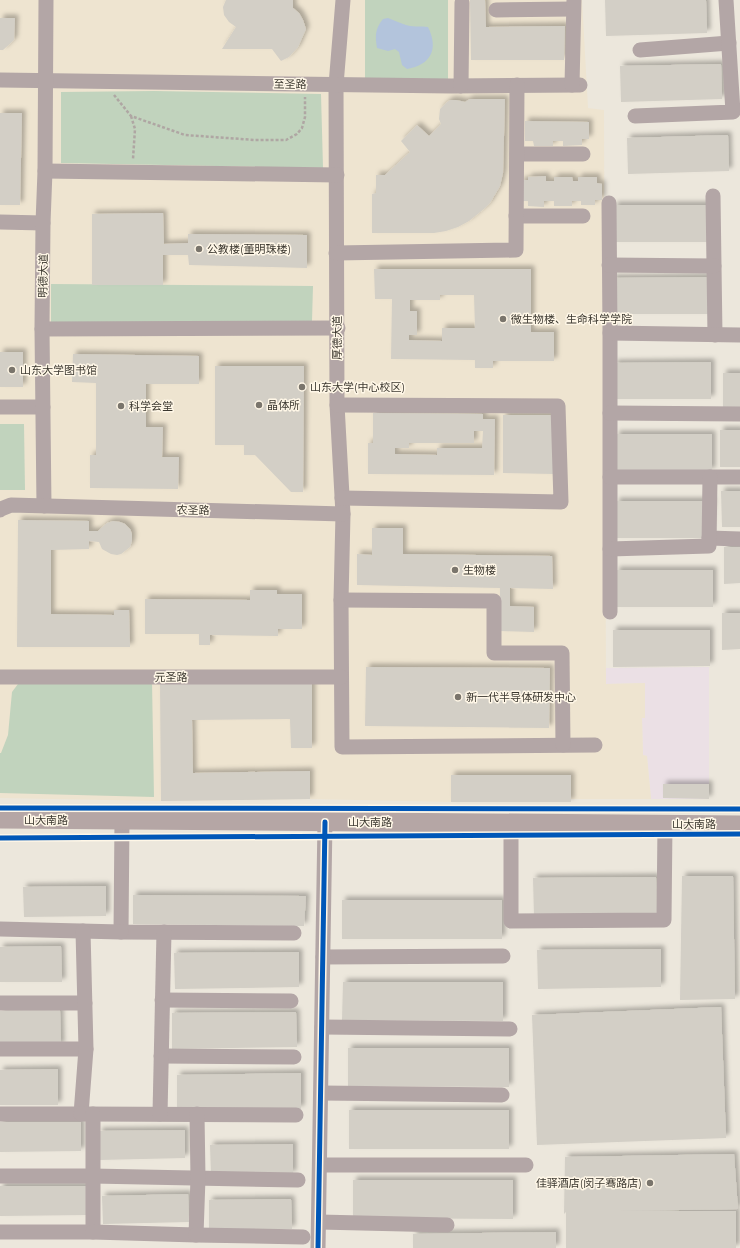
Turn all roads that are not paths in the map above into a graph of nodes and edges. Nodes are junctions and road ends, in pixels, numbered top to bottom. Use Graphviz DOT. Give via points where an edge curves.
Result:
graph roads {
  1 [pos="46,0"];
  2 [pos="343,0"];
  3 [pos="726,0"];
  4 [pos="462,3"];
  5 [pos="574,5"];
  6 [pos="496,10"];
  7 [pos="729,43"];
  8 [pos="640,50"];
  9 [pos="735,58"];
  10 [pos="0,80"];
  11 [pos="46,80"];
  12 [pos="336,85"];
  13 [pos="518,85"];
  14 [pos="461,86"];
  15 [pos="635,116"];
  16 [pos="517,154"];
  17 [pos="583,154"];
  18 [pos="45,171"];
  19 [pos="337,175"];
  20 [pos="713,196"];
  21 [pos="608,202"];
  22 [pos="516,216"];
  23 [pos="583,216"];
  24 [pos="0,222"];
  25 [pos="43,223"];
  26 [pos="336,253"];
  27 [pos="609,265"];
  28 [pos="714,266"];
  29 [pos="338,328"];
  30 [pos="42,329"];
  31 [pos="610,334"];
  32 [pos="715,335"];
  33 [pos="740,335"];
  34 [pos="337,405"];
  35 [pos="0,407"];
  36 [pos="43,407"];
  37 [pos="610,413"];
  38 [pos="740,414"];
  39 [pos="610,477"];
  40 [pos="710,477"];
  41 [pos="740,477"];
  42 [pos="342,498"];
  43 [pos="44,506"];
  44 [pos="0,510"];
  45 [pos="343,514"];
  46 [pos="709,538"];
  47 [pos="740,539"];
  48 [pos="610,549"];
  49 [pos="341,600"];
  50 [pos="610,612"];
  51 [pos="341,677"];
  52 [pos="0,678"];
  53 [pos="563,745"];
  54 [pos="595,745"];
  55 [pos="0,819"];
  56 [pos="122,820"];
  57 [pos="324,822"];
  58 [pos="511,823"];
  59 [pos="665,824"];
  60 [pos="740,825"];
  61 [pos="0,928"];
  62 [pos="83,931"];
  63 [pos="121,932"];
  64 [pos="164,932"];
  65 [pos="294,933"];
  66 [pos="503,956"];
  67 [pos="323,958"];
  68 [pos="162,1000"];
  69 [pos="291,1001"];
  70 [pos="0,1003"];
  71 [pos="84,1003"];
  72 [pos="322,1027"];
  73 [pos="510,1029"];
  74 [pos="0,1049"];
  75 [pos="86,1050"];
  76 [pos="161,1056"];
  77 [pos="294,1057"];
  78 [pos="321,1093"];
  79 [pos="502,1095"];
  80 [pos="0,1114"];
  81 [pos="87,1114"];
  82 [pos="160,1114"];
  83 [pos="197,1114"];
  84 [pos="296,1115"];
  85 [pos="320,1165"];
  86 [pos="526,1165"];
  87 [pos="0,1176"];
  88 [pos="92,1176"];
  89 [pos="198,1178"];
  90 [pos="298,1180"];
  91 [pos="319,1222"];
  92 [pos="447,1225"];
  93 [pos="0,1232"];
  94 [pos="93,1232"];
  95 [pos="196,1235"];
  96 [pos="303,1237"];
  97 [pos="318,1248"];
  1 -- 11 [label="street, 明德大道"];
  2 -- 12 [label="street, 厚德大道"];
  3 -- 7 [label="street"];
  4 -- 14 [label="street"];
  5 -- 6 [label="street"];
  5 -- 13 [label="street, 至圣路" via="576,85"];
  7 -- 8 [label="street"];
  7 -- 9 [label="street"];
  9 -- 15 [label="street" via="733,112"];
  10 -- 11 [label="street, 至圣路"];
  11 -- 12 [label="street, 至圣路"];
  11 -- 18 [label="street, 明德大道"];
  12 -- 14 [label="street, 至圣路"];
  12 -- 19 [label="street, 厚德大道"];
  13 -- 14 [label="street, 至圣路"];
  13 -- 16 [label="street"];
  16 -- 17 [label="street"];
  16 -- 22 [label="street"];
  18 -- 19 [label="street"];
  18 -- 25 [label="street, 明德大道"];
  19 -- 26 [label="street, 厚德大道"];
  20 -- 28 [label="street"];
  21 -- 27 [label="street"];
  22 -- 23 [label="street"];
  22 -- 26 [label="street" via="516,250"];
  24 -- 25 [label="street"];
  25 -- 30 [label="street, 明德大道"];
  26 -- 29 [label="street, 厚德大道"];
  27 -- 28 [label="street"];
  27 -- 31 [label="street"];
  28 -- 32 [label="street"];
  29 -- 30 [label="street"];
  29 -- 34 [label="street, 厚德大道"];
  30 -- 36 [label="street, 明德大道"];
  31 -- 32 [label="street"];
  31 -- 37 [label="street"];
  32 -- 33 [label="street"];
  34 -- 42 [label="street, 厚德大道"];
  34 -- 42 [label="street" via="558,406 561,502"];
  35 -- 36 [label="street"];
  36 -- 43 [label="street, 明德大道"];
  37 -- 38 [label="street"];
  37 -- 39 [label="street"];
  39 -- 40 [label="street"];
  39 -- 48 [label="street"];
  40 -- 41 [label="street"];
  40 -- 46 [label="street"];
  42 -- 45 [label="street, 厚德大道"];
  43 -- 44 [label="street" via="11,505"];
  43 -- 45 [label="street, 农圣路"];
  45 -- 49 [label="street, 厚德大道"];
  46 -- 47 [label="street"];
  46 -- 48 [label="street" via="709,546"];
  48 -- 50 [label="street"];
  49 -- 51 [label="street, 厚德大道"];
  49 -- 53 [label="street" via="494,601 494,654 562,653"];
  51 -- 52 [label="street, 元圣路"];
  51 -- 53 [label="street, 厚德大道" via="342,747"];
  53 -- 54 [label="street"];
  55 -- 56 [label="main road, 山大南路"];
  56 -- 57 [label="main road, 山大南路"];
  56 -- 63 [label="street"];
  57 -- 58 [label="main road, 山大南路"];
  57 -- 67 [label="street"];
  58 -- 59 [label="main road, 山大南路"];
  58 -- 59 [label="street" via="512,921 664,920"];
  59 -- 60 [label="main road, 山大南路"];
  61 -- 62 [label="street"];
  62 -- 63 [label="street"];
  62 -- 71 [label="street"];
  63 -- 64 [label="street"];
  64 -- 65 [label="street"];
  64 -- 68 [label="street"];
  66 -- 67 [label="street"];
  67 -- 72 [label="street"];
  68 -- 69 [label="street"];
  68 -- 76 [label="street"];
  70 -- 71 [label="street"];
  71 -- 75 [label="street"];
  72 -- 73 [label="street"];
  72 -- 78 [label="street"];
  74 -- 75 [label="street"];
  75 -- 81 [label="street"];
  76 -- 77 [label="street"];
  76 -- 82 [label="street"];
  78 -- 79 [label="street"];
  78 -- 85 [label="street"];
  80 -- 81 [label="street"];
  81 -- 82 [label="street"];
  81 -- 88 [label="street"];
  82 -- 83 [label="street"];
  83 -- 84 [label="street"];
  83 -- 89 [label="street"];
  85 -- 86 [label="street"];
  85 -- 91 [label="street"];
  87 -- 88 [label="street"];
  88 -- 89 [label="street"];
  88 -- 94 [label="street"];
  89 -- 90 [label="street"];
  89 -- 95 [label="street"];
  91 -- 92 [label="street"];
  91 -- 97 [label="street"];
  93 -- 94 [label="street"];
  94 -- 95 [label="street"];
  95 -- 96 [label="street"];
}
